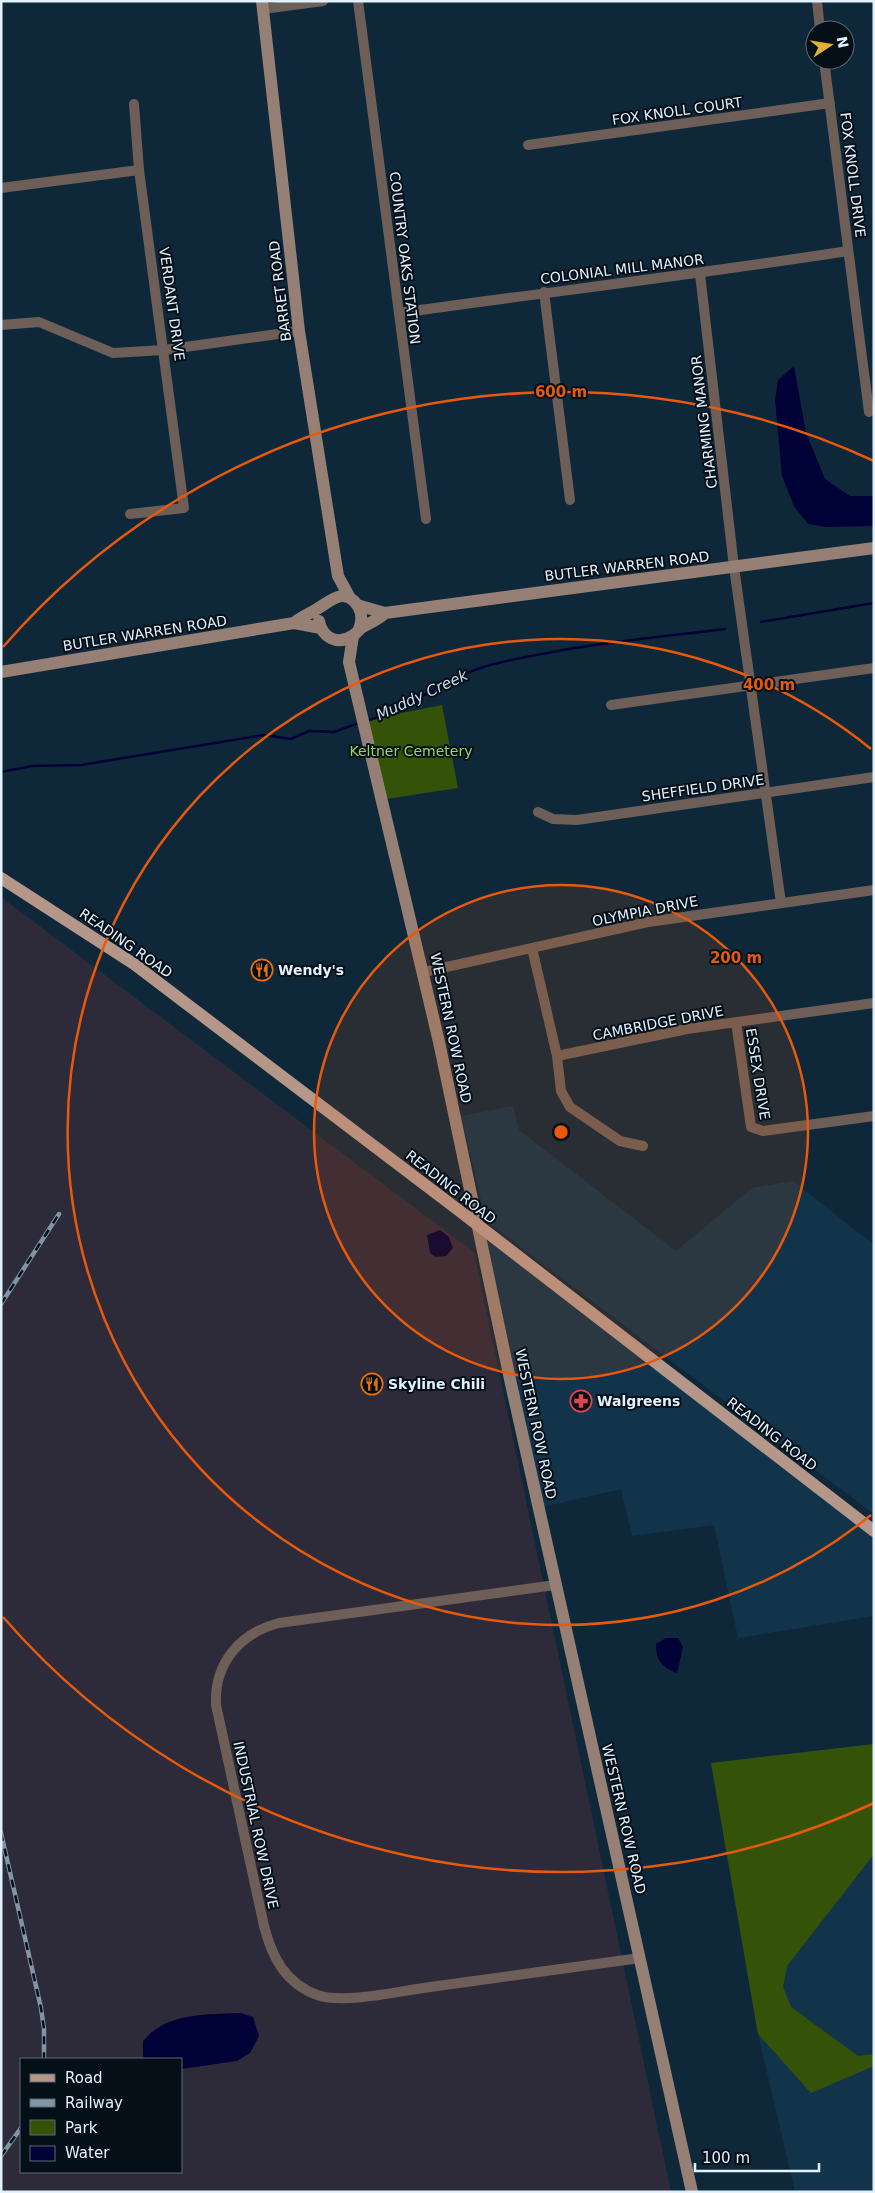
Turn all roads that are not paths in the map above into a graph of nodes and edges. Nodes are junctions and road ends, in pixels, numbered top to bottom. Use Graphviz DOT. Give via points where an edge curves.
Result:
graph roads {
  1 [pos="323,1"];
  2 [pos="358,1"];
  3 [pos="817,1"];
  4 [pos="263,5"];
  5 [pos="819,20"];
  6 [pos="825,70"];
  7 [pos="830,103"];
  8 [pos="134,104"];
  9 [pos="528,145"];
  10 [pos="139,170"];
  11 [pos="1,188"];
  12 [pos="848,251"];
  13 [pos="700,274"];
  14 [pos="544,292"];
  15 [pos="399,313"];
  16 [pos="1,325"];
  17 [pos="300,330"];
  18 [pos="164,350"];
  19 [pos="869,412"];
  20 [pos="570,500"];
  21 [pos="130,514"];
  22 [pos="426,519"];
  23 [pos="874,548"];
  24 [pos="734,567"];
  25 [pos="338,576"];
  26 [pos="353,602"];
  27 [pos="325,603"];
  28 [pos="385,613"];
  29 [pos="294,623"];
  30 [pos="321,628"];
  31 [pos="356,633"];
  32 [pos="333,640"];
  33 [pos="349,662"];
  34 [pos="874,668"];
  35 [pos="1,672"];
  36 [pos="751,684"];
  37 [pos="610,705"];
  38 [pos="874,777"];
  39 [pos="766,793"];
  40 [pos="538,812"];
  41 [pos="1,878"];
  42 [pos="874,890"];
  43 [pos="781,902"];
  44 [pos="532,948"];
  45 [pos="424,972"];
  46 [pos="874,1003"];
  47 [pos="736,1022"];
  48 [pos="558,1056"];
  49 [pos="874,1116"];
  50 [pos="643,1146"];
  51 [pos="479,1227"];
  52 [pos="874,1531"];
  53 [pos="555,1585"];
  54 [pos="640,1958"];
  55 [pos="692,2192"];
  1 -- 4 [label="street"];
  2 -- 15 [label="street, COUNTRY OAKS STATION"];
  3 -- 5 [label="street"];
  4 -- 17 [label="street, BARRET ROAD"];
  6 -- 7 [label="street, FOX KNOLL DRIVE"];
  7 -- 9 [label="street, FOX KNOLL COURT"];
  7 -- 12 [label="street, FOX KNOLL DRIVE"];
  8 -- 10 [label="street, VERDANT DRIVE"];
  10 -- 11 [label="street"];
  10 -- 18 [label="street, VERDANT DRIVE"];
  12 -- 13 [label="street, COLONIAL MILL MANOR"];
  12 -- 19 [label="street, FOX KNOLL DRIVE"];
  13 -- 14 [label="street, COLONIAL MILL MANOR"];
  13 -- 24 [label="street, CHARMING MANOR"];
  14 -- 15 [label="street, COLONIAL MILL MANOR"];
  14 -- 20 [label="street"];
  15 -- 22 [label="street, COUNTRY OAKS STATION"];
  16 -- 18 [label="street" via="39,322 113,352"];
  17 -- 18 [label="street"];
  17 -- 25 [label="street, BARRET ROAD"];
  18 -- 21 [label="street, VERDANT DRIVE" via="184,508"];
  23 -- 24 [label="street, BUTLER WARREN ROAD"];
  24 -- 28 [label="street, BUTLER WARREN ROAD"];
  24 -- 36 [label="street, CHARMING MANOR"];
  25 -- 26 [label="street, BARRET ROAD"];
  25 -- 27 [label="street"];
  26 -- 27 [label="street, BUTLER WARREN ROAD" via="339,596"];
  26 -- 28 [label="street, BUTLER WARREN ROAD"];
  26 -- 31 [label="street" via="361,614"];
  27 -- 29 [label="street, BUTLER WARREN ROAD"];
  27 -- 30 [label="street" via="318,618"];
  28 -- 31 [label="street, BUTLER WARREN ROAD"];
  29 -- 30 [label="street, BUTLER WARREN ROAD"];
  29 -- 35 [label="street, BUTLER WARREN ROAD"];
  30 -- 32 [label="street"];
  31 -- 32 [label="street, BUTLER WARREN ROAD" via="343,640"];
  31 -- 33 [label="street, WESTERN ROW ROAD"];
  32 -- 33 [label="street, WESTERN ROW ROAD"];
  33 -- 45 [label="street, WESTERN ROW ROAD"];
  34 -- 36 [label="street"];
  36 -- 37 [label="street"];
  36 -- 39 [label="street, CHARMING MANOR"];
  38 -- 39 [label="street, SHEFFIELD DRIVE"];
  39 -- 40 [label="street, SHEFFIELD DRIVE" via="577,820 553,820"];
  39 -- 43 [label="street, CHARMING MANOR"];
  41 -- 51 [label="main road, READING ROAD" via="134,964"];
  42 -- 43 [label="street, OLYMPIA DRIVE"];
  43 -- 44 [label="street, OLYMPIA DRIVE" via="648,922"];
  44 -- 45 [label="street, OLYMPIA DRIVE"];
  44 -- 48 [label="street"];
  45 -- 51 [label="street, WESTERN ROW ROAD"];
  46 -- 47 [label="street, CAMBRIDGE DRIVE"];
  47 -- 48 [label="street, CAMBRIDGE DRIVE" via="644,1037"];
  47 -- 49 [label="street, ESSEX DRIVE" via="752,1127 763,1131"];
  48 -- 50 [label="street" via="562,1091 570,1107 620,1141"];
  51 -- 52 [label="main road, READING ROAD"];
  51 -- 53 [label="street, WESTERN ROW ROAD"];
  53 -- 54 [label="street, WESTERN ROW ROAD"];
  53 -- 54 [label="street, INDUSTRIAL ROW DRIVE" via="279,1623 252,1634 230,1654 218,1675 216,1704 264,1926 273,1955 283,1970 300,1986 328,1997 377,1995"];
  54 -- 55 [label="street, WESTERN ROW ROAD"];
}
